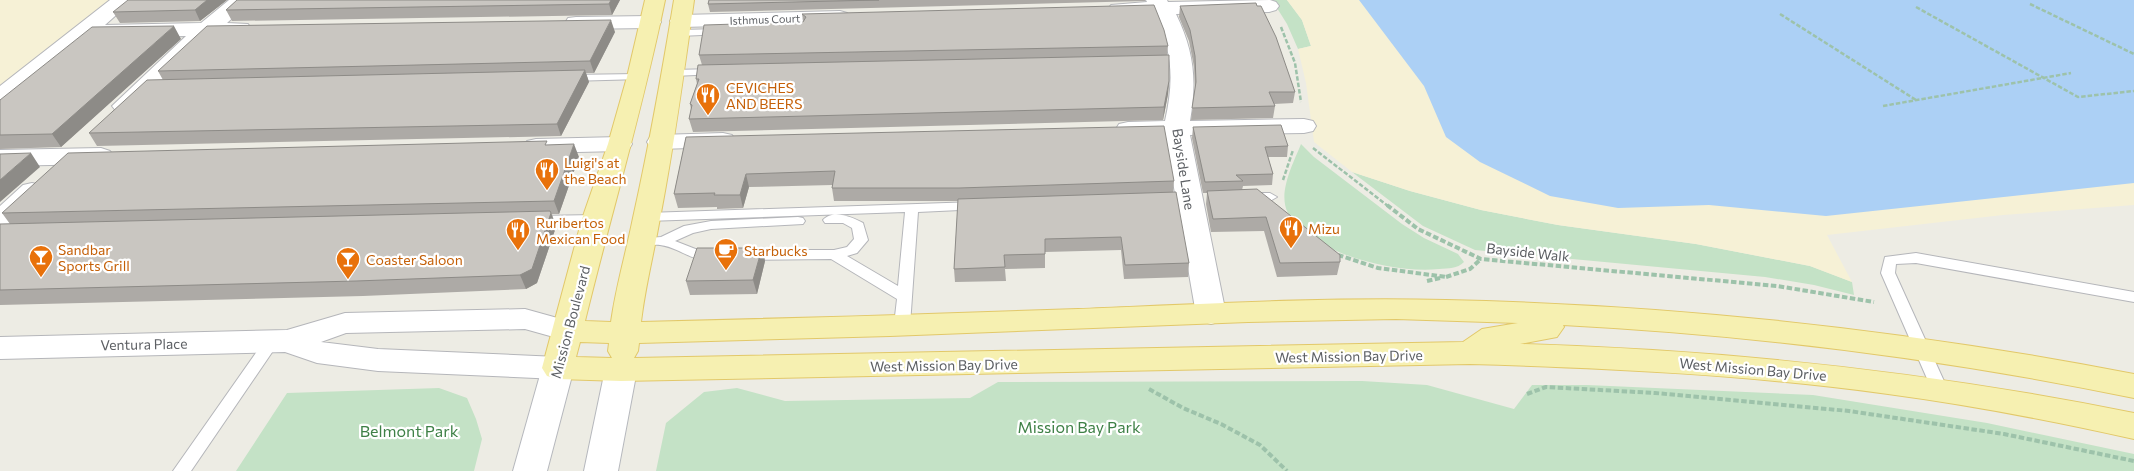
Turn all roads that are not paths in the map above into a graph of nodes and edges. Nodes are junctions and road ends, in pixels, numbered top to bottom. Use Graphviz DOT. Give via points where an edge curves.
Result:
graph roads {
  1 [pos="123,0"];
  2 [pos="242,0"];
  3 [pos="655,0"];
  4 [pos="1159,4"];
  5 [pos="1269,6"];
  6 [pos="1103,9"];
  7 [pos="858,16"];
  8 [pos="681,18"];
  9 [pos="650,22"];
  10 [pos="552,24"];
  11 [pos="256,28"];
  12 [pos="207,29"];
  13 [pos="82,32"];
  14 [pos="737,32"];
  15 [pos="726,72"];
  16 [pos="673,73"];
  17 [pos="638,77"];
  18 [pos="559,78"];
  19 [pos="0,98"];
  20 [pos="1304,126"];
  21 [pos="1176,128"];
  22 [pos="1107,130"];
  23 [pos="742,140"];
  24 [pos="659,142"];
  25 [pos="620,144"];
  26 [pos="512,146"];
  27 [pos="128,155"];
  28 [pos="68,156"];
  29 [pos="0,158"];
  30 [pos="1270,197"];
  31 [pos="1234,198"];
  32 [pos="991,206"];
  33 [pos="912,209"];
  34 [pos="596,219"];
  35 [pos="0,220"];
  36 [pos="527,220"];
  37 [pos="650,233"];
  38 [pos="834,254"];
  39 [pos="2134,297"];
  40 [pos="904,311"];
  41 [pos="1211,314"];
  42 [pos="1550,314"];
  43 [pos="568,331"];
  44 [pos="624,333"];
  45 [pos="280,341"];
  46 [pos="0,348"];
  47 [pos="1922,348"];
  48 [pos="1470,353"];
  49 [pos="558,368"];
  50 [pos="621,370"];
  51 [pos="2134,386"];
  52 [pos="1940,390"];
  53 [pos="2134,426"];
  54 [pos="182,471"];
  55 [pos="530,471"];
  56 [pos="601,471"];
  1 -- 13 [label="street"];
  2 -- 12 [label="street"];
  3 -- 9 [label="main road, Mission Boulevard"];
  4 -- 5 [label="street"];
  4 -- 6 [label="street"];
  4 -- 21 [label="street, Bayside Lane" via="1175,34 1182,94"];
  7 -- 8 [label="street, Isthmus Court"];
  8 -- 14 [label="lane"];
  8 -- 16 [label="main road"];
  9 -- 10 [label="street"];
  9 -- 17 [label="main road, Mission Boulevard"];
  11 -- 12 [label="street"];
  12 -- 13 [label="street"];
  12 -- 28 [label="street" via="154,88 103,125"];
  13 -- 19 [label="street"];
  15 -- 16 [label="lane"];
  16 -- 24 [label="main road"];
  17 -- 18 [label="lane"];
  17 -- 25 [label="main road, Mission Boulevard"];
  20 -- 21 [label="street"];
  21 -- 22 [label="street"];
  21 -- 41 [label="street, Bayside Lane"];
  23 -- 24 [label="street"];
  24 -- 37 [label="main road"];
  25 -- 26 [label="street"];
  25 -- 34 [label="main road, Mission Boulevard"];
  27 -- 28 [label="street"];
  28 -- 29 [label="street"];
  28 -- 35 [label="street"];
  30 -- 31 [label="lane"];
  32 -- 33 [label="lane"];
  33 -- 37 [label="lane"];
  33 -- 40 [label="lane"];
  34 -- 36 [label="lane"];
  34 -- 43 [label="main road, Mission Boulevard"];
  37 -- 38 [label="lane" via="696,255"];
  37 -- 38 [label="lane" via="710,225 845,219 858,226 861,240 852,250"];
  37 -- 44 [label="main road" via="630,291"];
  38 -- 40 [label="lane"];
  39 -- 47 [label="lane" via="1916,258 1890,260 1888,273"];
  40 -- 41 [label="main road"];
  40 -- 44 [label="main road"];
  41 -- 42 [label="main road" via="1443,310"];
  42 -- 47 [label="main road" via="1763,329"];
  42 -- 48 [label="main road" via="1552,323 1546,330 1492,336"];
  43 -- 44 [label="main road"];
  43 -- 45 [label="street, Ventura Place" via="526,319 345,323"];
  43 -- 49 [label="main road, Mission Boulevard"];
  44 -- 50 [label="main road"];
  45 -- 46 [label="street, Ventura Place"];
  45 -- 49 [label="street, Ventura Place" via="317,352 378,360"];
  45 -- 54 [label="lane"];
  47 -- 51 [label="main road"];
  47 -- 52 [label="lane"];
  48 -- 50 [label="main road, West Mission Bay Drive"];
  48 -- 52 [label="main road, West Mission Bay Drive" via="1676,361 1792,371"];
  49 -- 50 [label="main road, West Mission Bay Drive"];
  49 -- 55 [label="street, Mission Boulevard"];
  50 -- 56 [label="street"];
  52 -- 53 [label="main road, West Mission Bay Drive" via="2090,415"];
}
